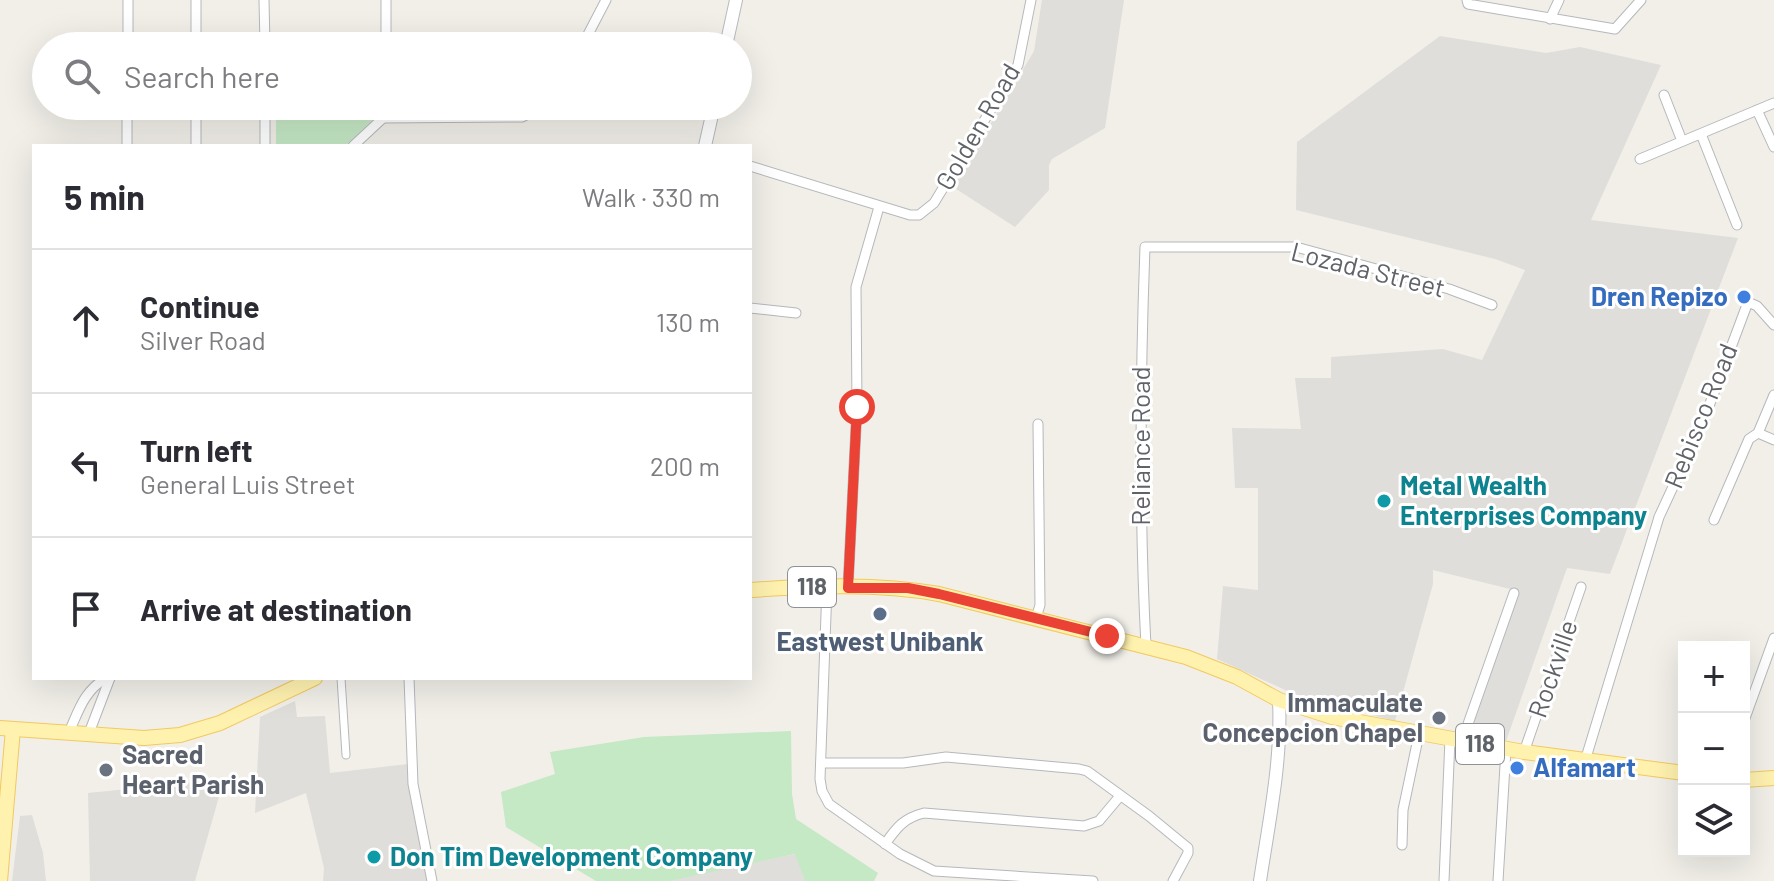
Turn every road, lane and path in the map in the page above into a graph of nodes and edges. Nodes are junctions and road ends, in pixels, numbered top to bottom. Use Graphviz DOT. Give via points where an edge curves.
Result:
graph roads {
  1 [pos="128,0"];
  2 [pos="196,0"];
  3 [pos="264,0"];
  4 [pos="386,0"];
  5 [pos="606,0"];
  6 [pos="736,0"];
  7 [pos="1031,0"];
  8 [pos="1467,0"];
  9 [pos="1559,0"];
  10 [pos="1641,0"];
  11 [pos="1550,19"];
  12 [pos="128,32"];
  13 [pos="196,32"];
  14 [pos="265,32"];
  15 [pos="386,32"];
  16 [pos="589,32"];
  17 [pos="729,32"];
  18 [pos="1664,95"];
  19 [pos="1774,103"];
  20 [pos="1757,110"];
  21 [pos="127,120"];
  22 [pos="196,120"];
  23 [pos="265,120"];
  24 [pos="381,120"];
  25 [pos="711,120"];
  26 [pos="1701,134"];
  27 [pos="1682,141"];
  28 [pos="127,144"];
  29 [pos="196,144"];
  30 [pos="265,144"];
  31 [pos="355,144"];
  32 [pos="705,144"];
  33 [pos="1774,147"];
  34 [pos="1640,159"];
  35 [pos="752,167"];
  36 [pos="879,207"];
  37 [pos="1737,225"];
  38 [pos="1145,247"];
  39 [pos="1492,305"];
  40 [pos="752,308"];
  41 [pos="796,313"];
  42 [pos="1774,325"];
  43 [pos="1774,395"];
  44 [pos="1038,424"];
  45 [pos="1758,433"];
  46 [pos="1774,440"];
  47 [pos="1714,520"];
  48 [pos="827,587"];
  49 [pos="1581,587"];
  50 [pos="848,588"];
  51 [pos="752,590"];
  52 [pos="1514,593"];
  53 [pos="1036,618"];
  54 [pos="1774,638"];
  55 [pos="1146,646"];
  56 [pos="104,680"];
  57 [pos="107,680"];
  58 [pos="311,680"];
  59 [pos="341,680"];
  60 [pos="409,680"];
  61 [pos="1279,700"];
  62 [pos="1747,713"];
  63 [pos="6,728"];
  64 [pos="69,732"];
  65 [pos="89,733"];
  66 [pos="1419,734"];
  67 [pos="1456,740"];
  68 [pos="6,745"];
  69 [pos="1506,749"];
  70 [pos="1524,752"];
  71 [pos="346,755"];
  72 [pos="1585,761"];
  73 [pos="821,763"];
  74 [pos="1678,772"];
  75 [pos="1774,778"];
  76 [pos="1750,780"];
  77 [pos="1120,796"];
  78 [pos="885,844"];
  79 [pos="1402,845"];
  80 [pos="0,881"];
  81 [pos="432,881"];
  82 [pos="1093,881"];
  83 [pos="1173,881"];
  84 [pos="1260,881"];
  85 [pos="1444,881"];
  86 [pos="1498,881"];
  1 -- 12 [label="street"];
  2 -- 13 [label="street"];
  3 -- 14 [label="street"];
  4 -- 15 [label="street"];
  5 -- 16 [label="street"];
  6 -- 17 [label="main road"];
  7 -- 36 [label="street, Golden Road" via="1018,65 934,203 919,215"];
  8 -- 11 [label="street"];
  9 -- 11 [label="street"];
  10 -- 11 [label="street" via="1615,29"];
  18 -- 27 [label="street"];
  19 -- 20 [label="street"];
  20 -- 26 [label="street"];
  20 -- 33 [label="street"];
  21 -- 28 [label="street"];
  22 -- 29 [label="street"];
  23 -- 30 [label="street"];
  24 -- 31 [label="street"];
  25 -- 32 [label="main road"];
  26 -- 27 [label="street"];
  26 -- 37 [label="street"];
  27 -- 34 [label="street"];
  35 -- 36 [label="street, Golden Road"];
  36 -- 50 [label="street" via="856,287 857,407"];
  38 -- 39 [label="street, Lozada Street" via="1296,247"];
  38 -- 55 [label="street, Reliance Road" via="1140,389"];
  40 -- 41 [label="street"];
  42 -- 72 [label="street, Rebisco Road" via="1748,302 1703,422 1659,517"];
  43 -- 45 [label="street"];
  44 -- 53 [label="street"];
  45 -- 46 [label="street"];
  45 -- 47 [label="street" via="1749,439"];
  48 -- 50 [label="main road, 118"];
  48 -- 51 [label="main road, 118"];
  48 -- 73 [label="street"];
  49 -- 70 [label="street, Rockville"];
  50 -- 53 [label="main road, 118" via="908,588"];
  52 -- 67 [label="street"];
  53 -- 55 [label="main road, 118"];
  54 -- 62 [label="street"];
  55 -- 61 [label="main road, 118" via="1206,664"];
  56 -- 64 [label="street" via="85,695"];
  57 -- 65 [label="street"];
  58 -- 65 [label="main road" via="220,723 180,735"];
  59 -- 71 [label="street"];
  60 -- 81 [label="street" via="413,784"];
  61 -- 66 [label="main road, 118" via="1332,717"];
  61 -- 84 [label="main road" via="1279,754"];
  63 -- 64 [label="main road"];
  63 -- 68 [label="main road"];
  64 -- 65 [label="main road"];
  66 -- 67 [label="main road, 118"];
  66 -- 79 [label="street" via="1403,810"];
  67 -- 69 [label="main road, 118"];
  67 -- 85 [label="street"];
  68 -- 80 [label="main road"];
  69 -- 70 [label="main road, 118"];
  69 -- 86 [label="street"];
  70 -- 72 [label="main road, 118"];
  72 -- 74 [label="main road, 118"];
  73 -- 77 [label="street" via="946,757 1079,769"];
  73 -- 78 [label="street" via="822,791 829,804"];
  75 -- 76 [label="main road"];
  77 -- 78 [label="street" via="1099,821 1084,826 924,813 898,825"];
  77 -- 83 [label="street" via="1188,848"];
  78 -- 82 [label="street" via="934,871"];
}
